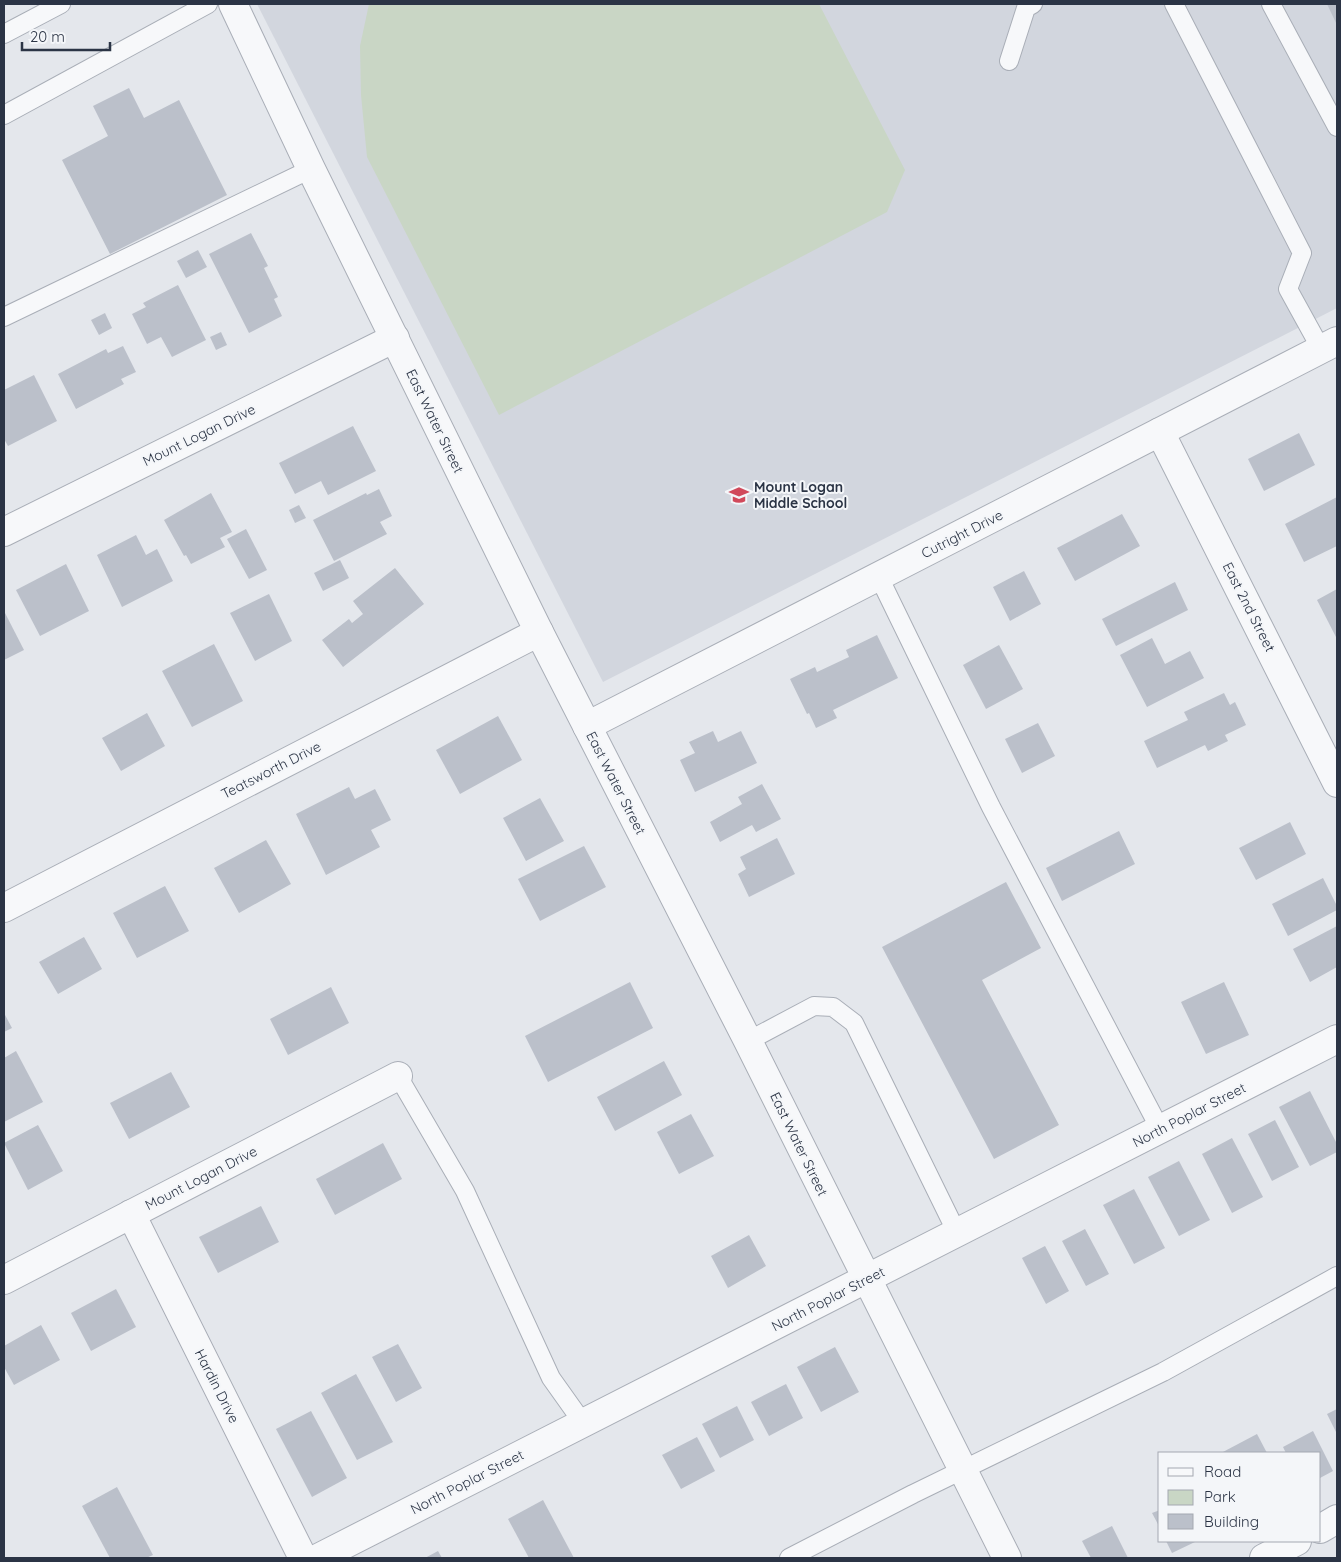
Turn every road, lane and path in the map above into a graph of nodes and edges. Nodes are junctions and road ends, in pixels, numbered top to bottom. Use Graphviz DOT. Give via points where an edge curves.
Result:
graph roads {
  1 [pos="60,4"];
  2 [pos="208,4"];
  3 [pos="233,4"];
  4 [pos="1033,4"];
  5 [pos="1174,4"];
  6 [pos="1271,4"];
  7 [pos="4,34"];
  8 [pos="1009,61"];
  9 [pos="6,109"];
  10 [pos="1337,127"];
  11 [pos="311,169"];
  12 [pos="4,317"];
  13 [pos="395,338"];
  14 [pos="1329,345"];
  15 [pos="1160,432"];
  16 [pos="4,532"];
  17 [pos="879,577"];
  18 [pos="538,632"];
  19 [pos="586,726"];
  20 [pos="1337,783"];
  21 [pos="4,908"];
  22 [pos="1337,1039"];
  23 [pos="748,1041"];
  24 [pos="398,1076"];
  25 [pos="1160,1129"];
  26 [pos="131,1214"];
  27 [pos="957,1233"];
  28 [pos="1337,1276"];
  29 [pos="866,1279"];
  30 [pos="4,1280"];
  31 [pos="583,1423"];
  32 [pos="962,1471"];
  33 [pos="1337,1520"];
  34 [pos="1321,1528"];
  35 [pos="1295,1542"];
  36 [pos="303,1558"];
  37 [pos="318,1558"];
  38 [pos="789,1558"];
  39 [pos="1007,1558"];
  40 [pos="1264,1558"];
  1 -- 7 [label="lane"];
  2 -- 9 [label="lane"];
  3 -- 11 [label="street, East Water Street"];
  4 -- 8 [label="lane" via="1026,8"];
  5 -- 14 [label="lane" via="1302,253 1288,289"];
  6 -- 10 [label="lane"];
  11 -- 12 [label="lane"];
  11 -- 13 [label="street, East Water Street"];
  13 -- 16 [label="street, Mount Logan Drive"];
  13 -- 18 [label="street, East Water Street"];
  14 -- 15 [label="street, Cutright Drive"];
  15 -- 17 [label="street, Cutright Drive"];
  15 -- 20 [label="street, East 2nd Street"];
  17 -- 19 [label="street, Cutright Drive"];
  17 -- 25 [label="lane" via="991,807"];
  18 -- 19 [label="street, East Water Street"];
  18 -- 21 [label="street, Teatsworth Drive"];
  19 -- 23 [label="street, East Water Street"];
  22 -- 25 [label="street, North Poplar Street"];
  23 -- 27 [label="lane" via="814,1006 833,1007 854,1023"];
  23 -- 29 [label="street, East Water Street"];
  24 -- 26 [label="street, Mount Logan Drive"];
  24 -- 31 [label="lane" via="465,1191 551,1378"];
  25 -- 27 [label="street, North Poplar Street"];
  26 -- 30 [label="street, Mount Logan Drive"];
  26 -- 36 [label="street, Hardin Drive"];
  27 -- 29 [label="street, North Poplar Street"];
  28 -- 32 [label="lane" via="1163,1372"];
  29 -- 31 [label="street, North Poplar Street"];
  29 -- 32 [label="street, East Water Street"];
  31 -- 37 [label="street, North Poplar Street"];
  32 -- 38 [label="lane"];
  32 -- 39 [label="street, East Water Street"];
  33 -- 34 [label="street"];
  35 -- 40 [label="street"];
}
